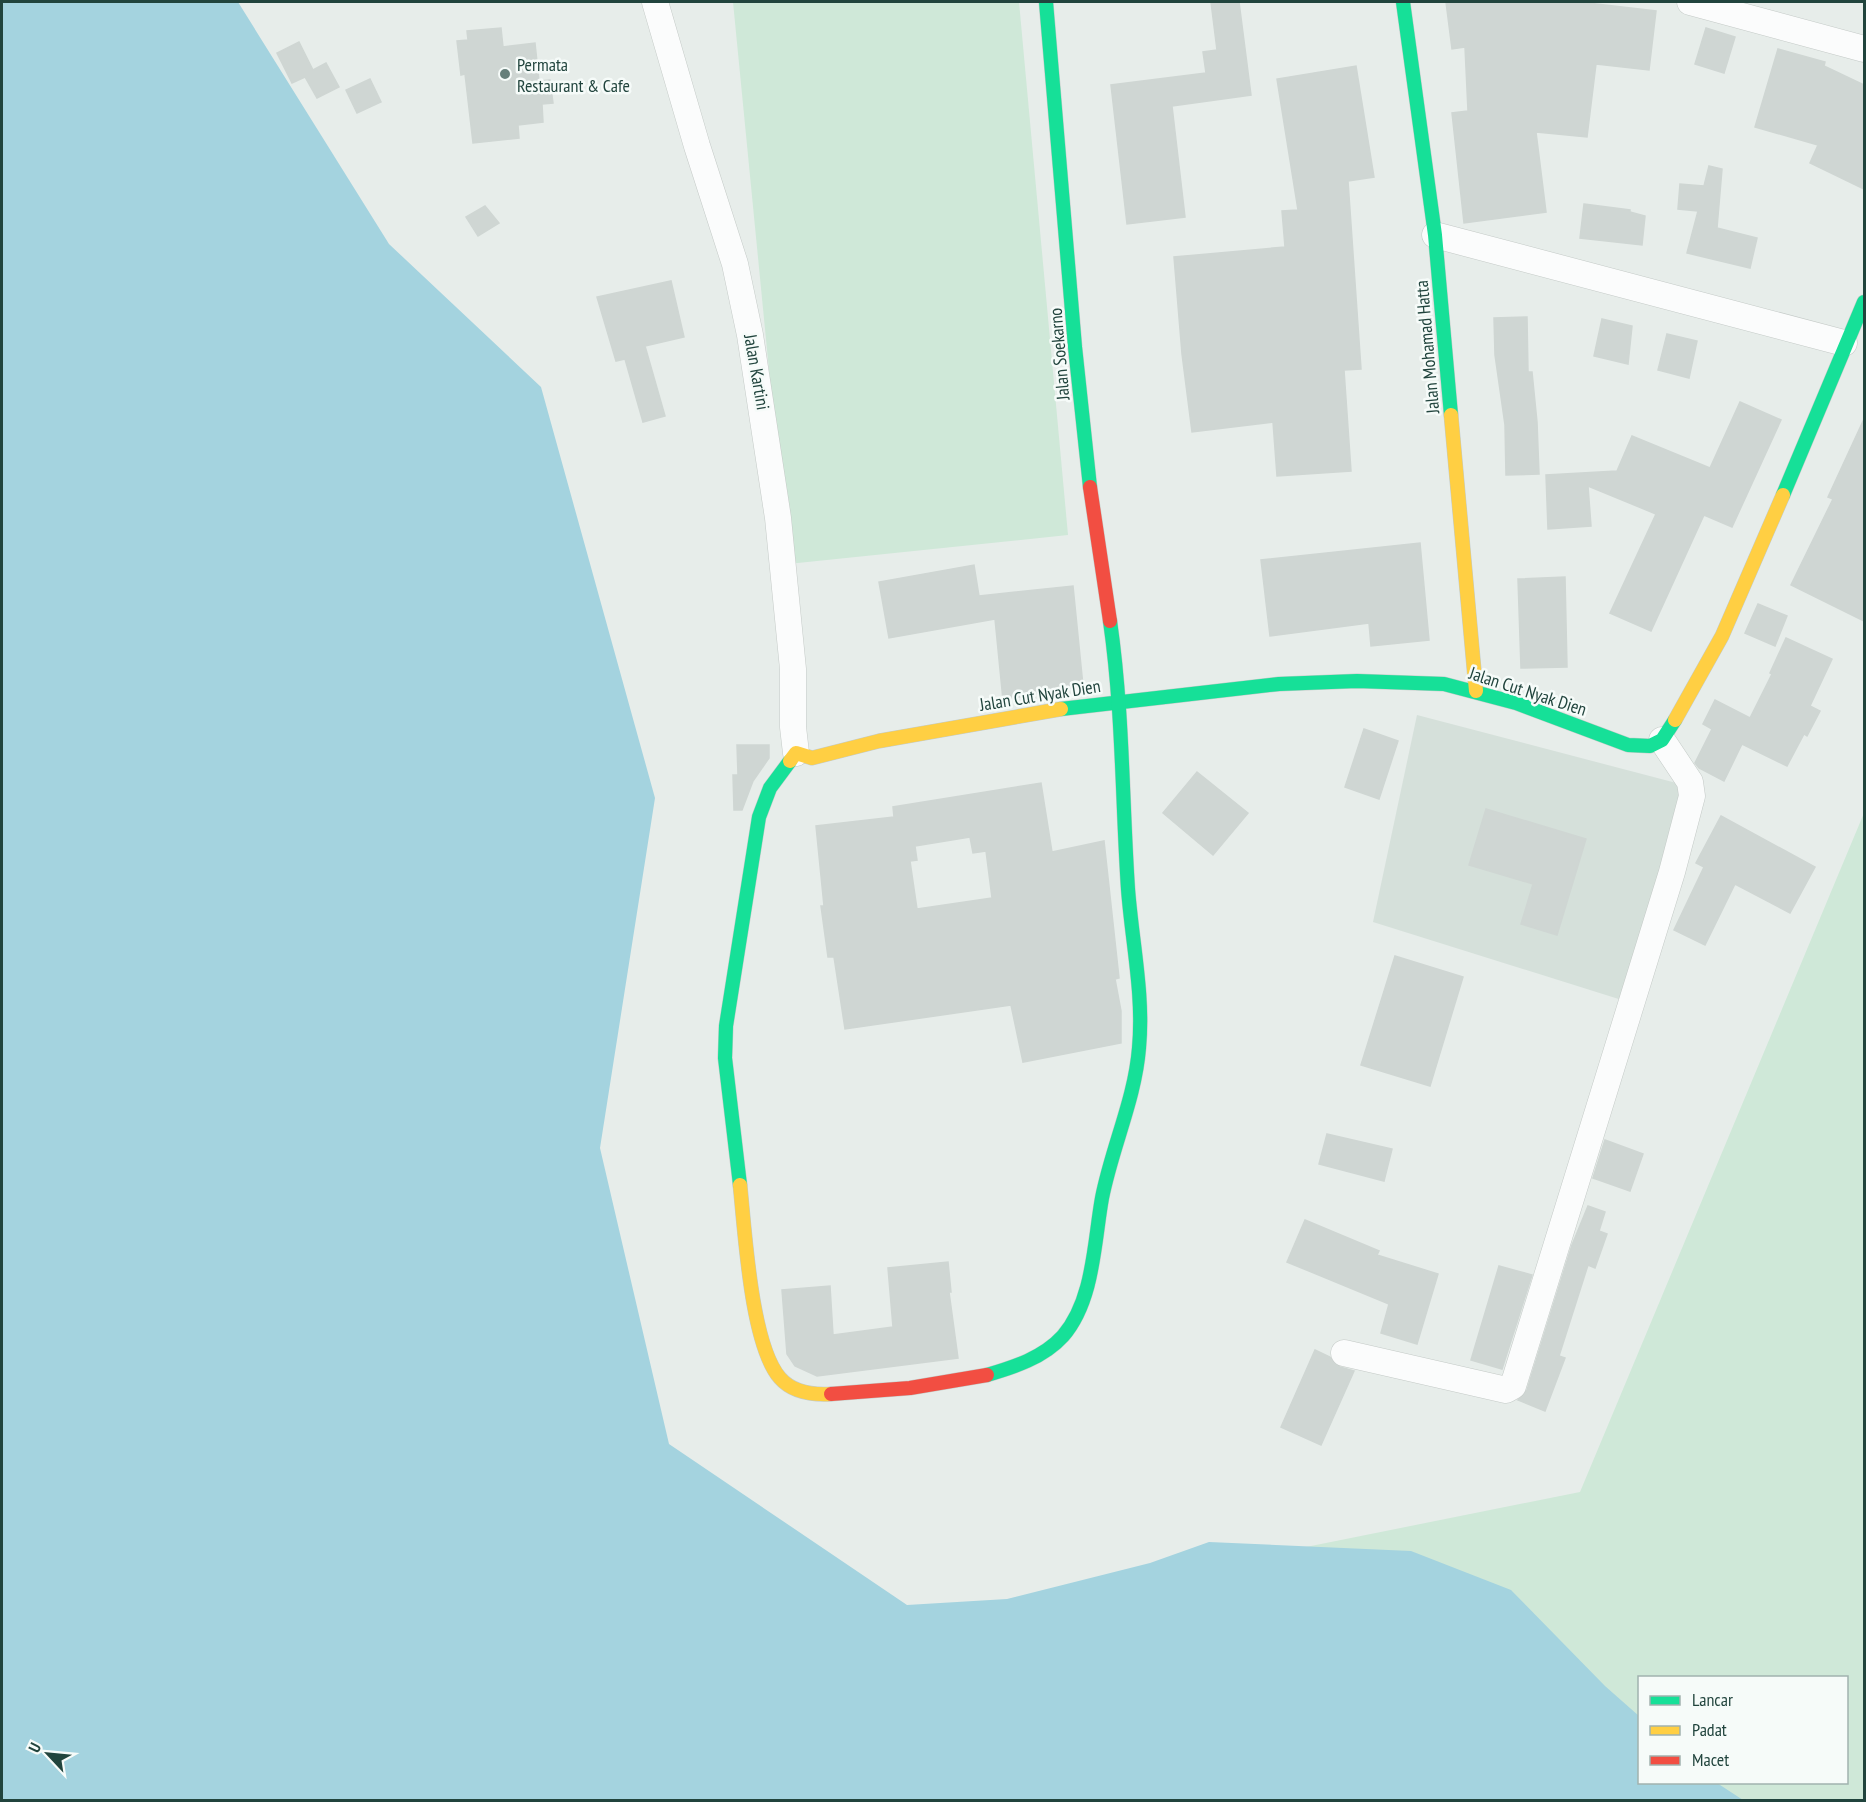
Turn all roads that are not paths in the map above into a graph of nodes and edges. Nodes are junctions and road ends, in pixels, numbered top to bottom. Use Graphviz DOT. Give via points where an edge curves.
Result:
graph roads {
  1 [pos="655,2"];
  2 [pos="1046,2"];
  3 [pos="1403,2"];
  4 [pos="1690,2"];
  5 [pos="1864,49"];
  6 [pos="1435,235"];
  7 [pos="1864,302"];
  8 [pos="1844,344"];
  9 [pos="1476,691"];
  10 [pos="1120,702"];
  11 [pos="1662,740"];
  12 [pos="796,753"];
  13 [pos="1344,1353"];
  1 -- 12 [label="street, Jalan Kartini" via="735,264 750,335 778,518 793,669"];
  2 -- 10 [label="street, Jalan Soekarno" via="1087,460"];
  3 -- 6 [label="street, Jalan Mohamad Hatta"];
  4 -- 5 [label="street"];
  6 -- 8 [label="street"];
  6 -- 9 [label="street, Jalan Mohamad Hatta"];
  7 -- 8 [label="street"];
  8 -- 11 [label="street" via="1782,501 1709,662"];
  9 -- 10 [label="street, Jalan Cut Nyak Dien" via="1444,684 1302,683"];
  9 -- 11 [label="street, Jalan Cut Nyak Dien" via="1628,745 1650,746"];
  10 -- 12 [label="street, Jalan Cut Nyak Dien" via="964,726 812,758"];
  10 -- 12 [label="street, Jalan Soekarno" via="1128,889 1140,1032 1129,1100 1105,1182 1092,1257 1073,1321 1062,1338 1042,1353 1001,1373 963,1380 815,1395 795,1389 781,1379 768,1360 752,1295 725,1058 726,1026 759,817 770,788"];
  11 -- 13 [label="street" via="1690,782 1692,796 1513,1386 1506,1390"];
}
